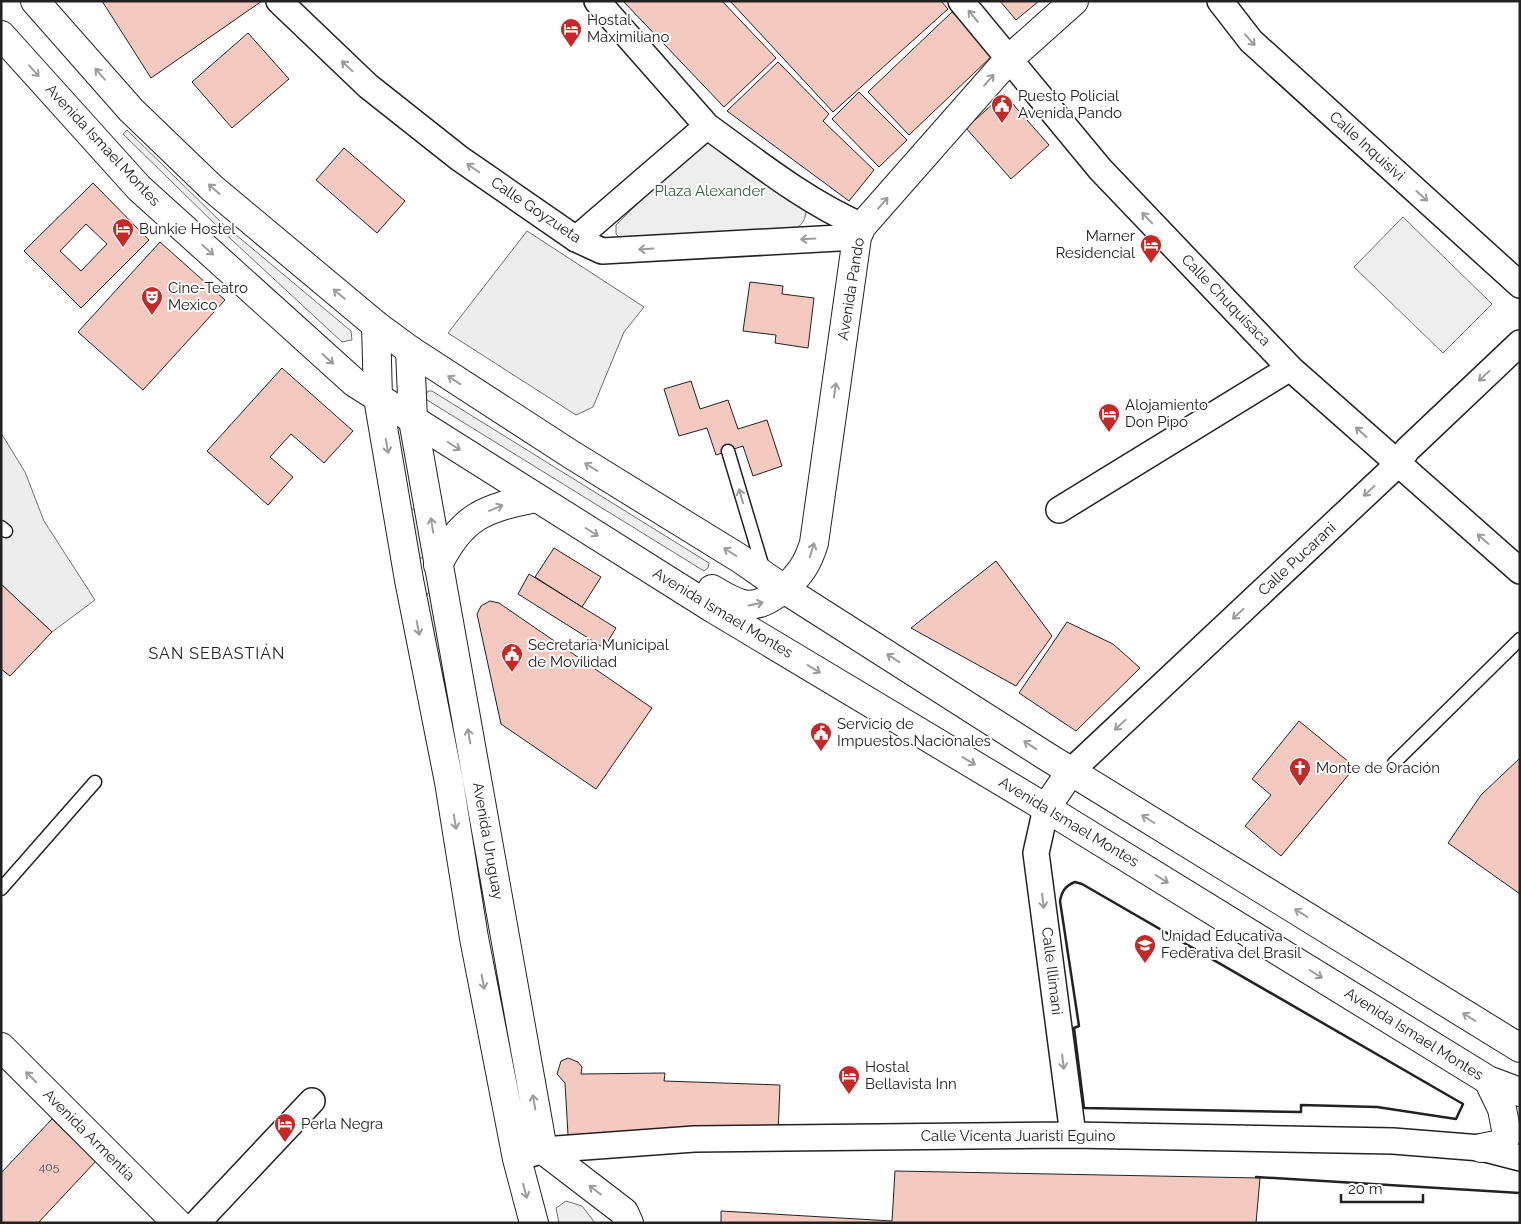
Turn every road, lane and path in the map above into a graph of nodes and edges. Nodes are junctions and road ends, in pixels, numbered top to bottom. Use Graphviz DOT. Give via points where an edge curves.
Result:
graph roads {
  1 [pos="35,1"];
  2 [pos="597,1"];
  3 [pos="960,1"];
  4 [pos="1074,1"];
  5 [pos="1220,1"];
  6 [pos="281,2"];
  7 [pos="1,35"];
  8 [pos="1008,58"];
  9 [pos="707,126"];
  10 [pos="859,231"];
  11 [pos="576,239"];
  12 [pos="1520,285"];
  13 [pos="376,325"];
  14 [pos="1520,343"];
  15 [pos="410,350"];
  16 [pos="1290,368"];
  17 [pos="378,398"];
  18 [pos="413,420"];
  19 [pos="728,451"];
  20 [pos="1397,465"];
  21 [pos="536,498"];
  22 [pos="1059,510"];
  23 [pos="649,568"];
  24 [pos="439,569"];
  25 [pos="1520,571"];
  26 [pos="409,580"];
  27 [pos="775,583"];
  28 [pos="1520,639"];
  29 [pos="1394,764"];
  30 [pos="1071,771"];
  31 [pos="477,777"];
  32 [pos="94,782"];
  33 [pos="448,782"];
  34 [pos="1046,808"];
  35 [pos="1,889"];
  36 [pos="503,932"];
  37 [pos="474,938"];
  38 [pos="1517,1039"];
  39 [pos="1,1046"];
  40 [pos="1488,1080"];
  41 [pos="1520,1092"];
  42 [pos="312,1101"];
  43 [pos="1520,1105"];
  44 [pos="1073,1135"];
  45 [pos="1481,1148"];
  46 [pos="543,1150"];
  47 [pos="1520,1158"];
  48 [pos="517,1159"];
  49 [pos="177,1223"];
  50 [pos="197,1223"];
  51 [pos="534,1223"];
  52 [pos="630,1223"];
  13 -- 1 [label="main road, one-way" via="206,182 131,110"];
  2 -- 9 [label="street"];
  8 -- 3 [label="street, Calle Chuquisaca, one-way"];
  4 -- 8 [label="main road, Avenida Pando"];
  5 -- 12 [label="street, Calle Inquisivi, one-way" via="1251,41"];
  11 -- 6 [label="street, Calle Goyzueta, one-way" via="459,158 368,86"];
  7 -- 17 [label="main road, Avenida Ismael Montes, one-way" via="139,188 354,383"];
  10 -- 8 [label="main road, Avenida Pando, one-way"];
  16 -- 8 [label="street, Calle Chuquisaca, one-way" via="1100,169"];
  9 -- 10 [label="street"];
  9 -- 11 [label="street"];
  10 -- 11 [label="street, Calle Goyzueta, one-way" via="619,251 602,251"];
  27 -- 10 [label="main road, Avenida Pando, one-way" via="797,578 808,563 814,543"];
  13 -- 15 [label="main road"];
  13 -- 17 [label="main road, Avenida Uruguay"];
  14 -- 20 [label="street, Calle Pucarani, one-way" via="1407,450"];
  15 -- 18 [label="main road, Avenida Uruguay"];
  27 -- 15 [label="main road, one-way"];
  20 -- 16 [label="street, Calle Chuquisaca, one-way"];
  16 -- 22 [label="street"];
  17 -- 18 [label="main road, Avenida Ismael Montes"];
  17 -- 26 [label="main road, Avenida Uruguay, one-way"];
  18 -- 21 [label="main road, Avenida Ismael Montes, one-way"];
  24 -- 18 [label="main road, Avenida Uruguay, one-way"];
  27 -- 19 [label="lane, one-way"];
  25 -- 20 [label="street, Calle Chuquisaca, one-way"];
  20 -- 30 [label="street, Calle Pucarani, one-way"];
  21 -- 23 [label="main road, Avenida Ismael Montes, one-way"];
  24 -- 21 [label="main road, one-way" via="456,533 466,524 503,505"];
  23 -- 27 [label="main road, Avenida Pando, one-way" via="674,565 735,603 748,605 768,601"];
  23 -- 34 [label="main road, Avenida Ismael Montes, one-way"];
  24 -- 26 [label="main road"];
  31 -- 24 [label="main road, Avenida Uruguay, one-way"];
  26 -- 33 [label="main road, Avenida Uruguay, one-way"];
  30 -- 27 [label="main road, one-way"];
  28 -- 29 [label="lane"];
  30 -- 34 [label="main road"];
  38 -- 30 [label="main road, one-way"];
  31 -- 33 [label="main road"];
  31 -- 36 [label="main road, Avenida Uruguay"];
  32 -- 35 [label="lane"];
  33 -- 37 [label="main road, Avenida Uruguay, one-way"];
  34 -- 40 [label="main road, Avenida Ismael Montes, one-way"];
  34 -- 44 [label="street, Calle Illimani, one-way" via="1036,853"];
  36 -- 37 [label="main road"];
  46 -- 36 [label="main road, Avenida Uruguay, one-way"];
  37 -- 48 [label="main road, Avenida Uruguay, one-way"];
  38 -- 40 [label="main road"];
  49 -- 39 [label="main road, Avenida Armentia, one-way"];
  40 -- 41 [label="main road, Avenida Ismael Montes"];
  40 -- 43 [label="main road"];
  40 -- 45 [label="main road" via="1502,1109 1507,1135 1501,1144"];
  42 -- 50 [label="street"];
  44 -- 45 [label="street, Calle Vicenta Juaristi Eguino" via="1393,1141"];
  44 -- 46 [label="street, Calle Vicenta Juaristi Eguino" via="694,1139"];
  45 -- 47 [label="street, Calle Vicenta Juaristi Eguino"];
  46 -- 48 [label="street, Calle Vicenta Juaristi Eguino"];
  52 -- 46 [label="main road, one-way" via="624,1212"];
  48 -- 51 [label="main road, Avenida Uruguay, one-way"];
}
